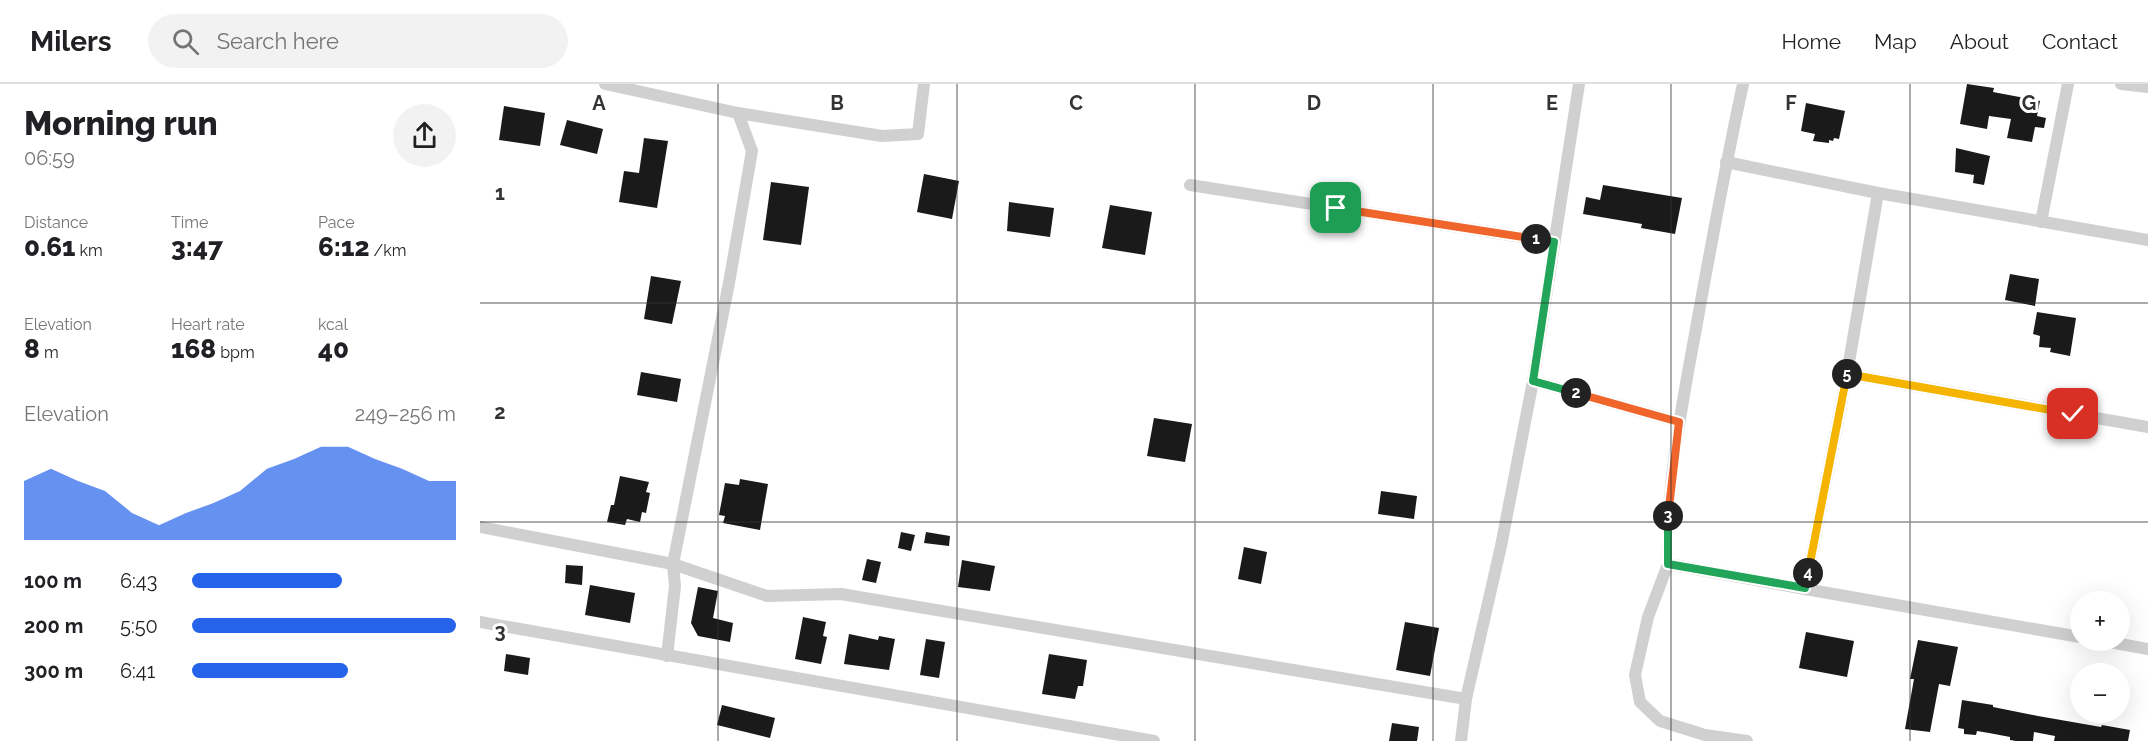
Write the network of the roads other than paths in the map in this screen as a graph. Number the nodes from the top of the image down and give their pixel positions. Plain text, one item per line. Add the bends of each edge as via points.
1 (605, 84) edge
2 (924, 84) edge
3 (1579, 84) edge
4 (1743, 84) edge
5 (2068, 84) edge
6 (2121, 84) edge
7 (2148, 87) edge
8 (738, 113) junction
9 (1726, 162) junction
10 (1190, 185) dead end
11 (1878, 193) junction
12 (2041, 222) junction
13 (2148, 240) edge
14 (1554, 242) junction
15 (1847, 374) junction
16 (1533, 381) junction
17 (1679, 422) junction
18 (2148, 427) edge
19 (480, 527) edge
20 (673, 564) junction
21 (1668, 564) junction
22 (1805, 588) junction
23 (480, 622) edge
24 (2070, 635) edge
25 (2130, 646) edge
26 (2148, 649) edge
27 (667, 656) junction
28 (1466, 699) junction
29 (1154, 741) edge
30 (1461, 741) edge
31 (1747, 741) edge

1 - 8 street
2 - 8 street via 918,134 882,136
3 - 14 street
4 - 9 street
5 - 12 street
6 - 7 street
8 - 20 street via 752,151
9 - 11 street
9 - 17 street
10 - 14 street
11 - 12 street
11 - 15 street
12 - 13 street
14 - 16 street
15 - 18 street
15 - 22 street
16 - 17 street
16 - 28 street
17 - 21 street via 1667,525
19 - 20 street
20 - 27 street via 675,586
20 - 28 street via 767,596 841,594
21 - 22 street
21 - 31 street via 1648,617 1635,675 1640,702 1660,721 1705,735
22 - 24 street
23 - 27 street
25 - 26 street
27 - 29 street
28 - 30 street

